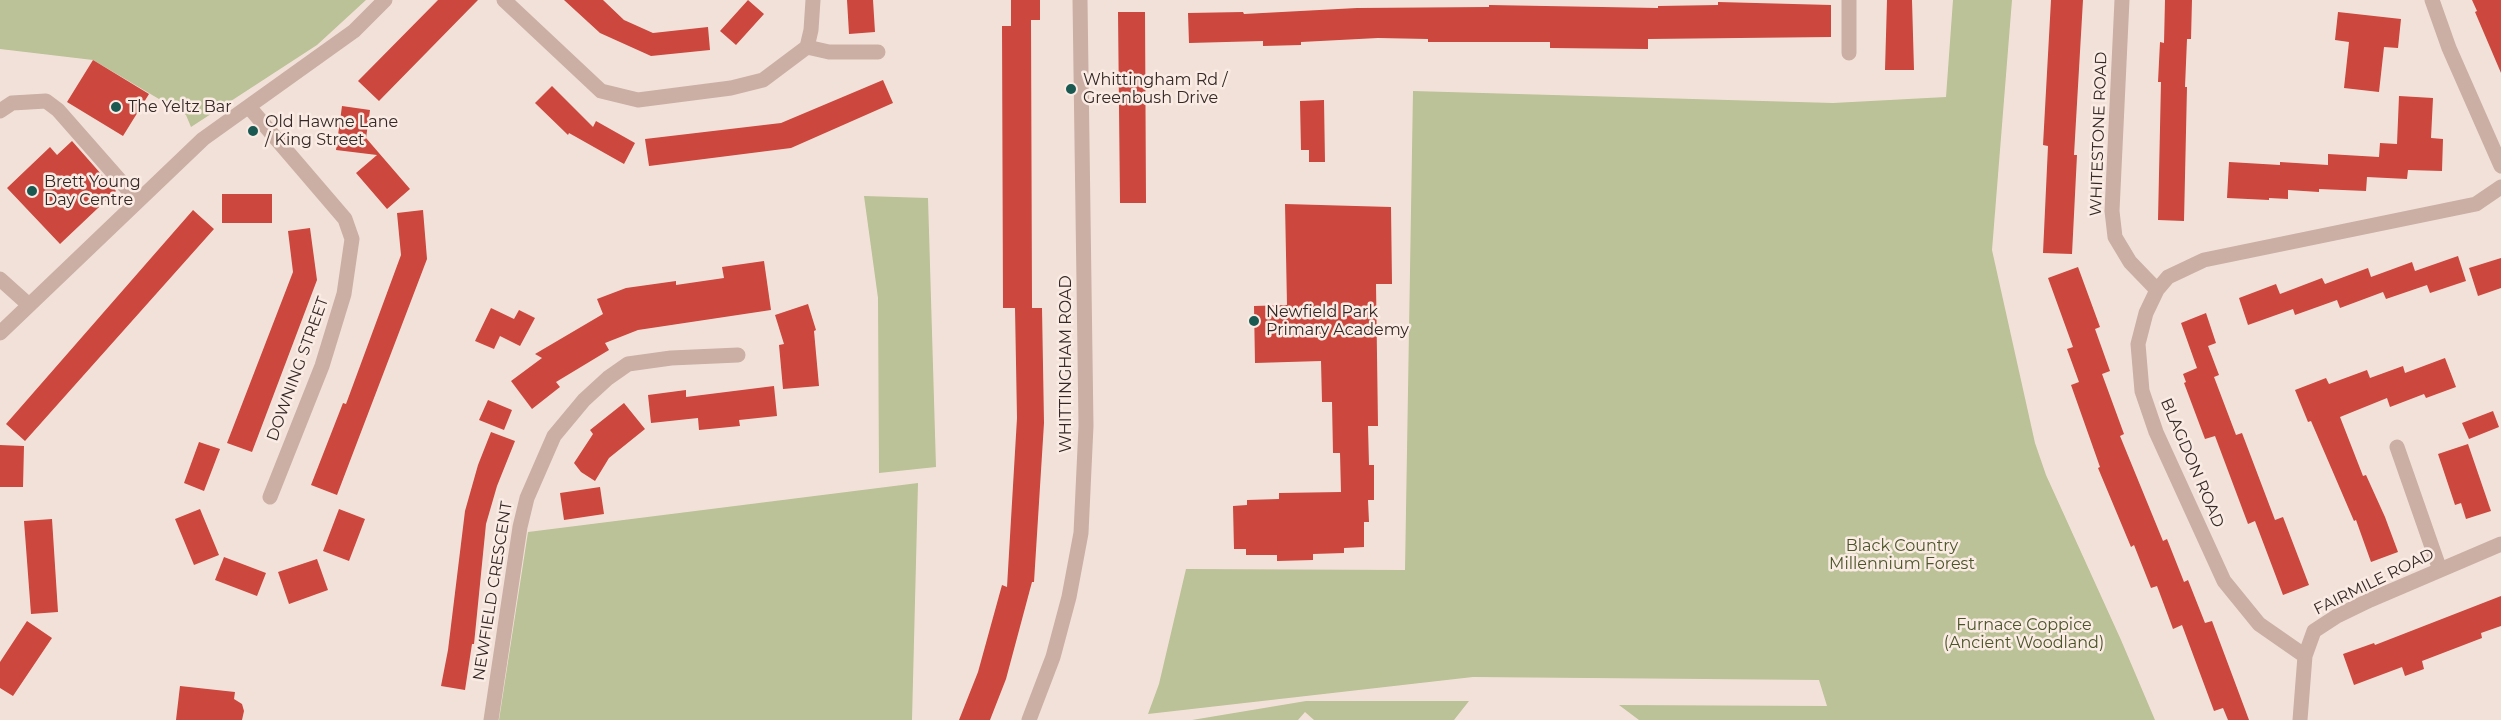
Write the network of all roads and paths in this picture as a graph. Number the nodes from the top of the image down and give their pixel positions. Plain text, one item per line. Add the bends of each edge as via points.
1 (385, 0) edge
2 (504, 0) edge
3 (813, 0) edge
4 (1080, 0) edge
5 (1849, 0) edge
6 (2122, 0) edge
7 (2432, 0) edge
8 (807, 47) junction
9 (878, 52) dead end
10 (1849, 53) dead end
11 (249, 107) junction
12 (0, 111) edge
13 (2501, 166) edge
14 (2501, 187) edge
15 (138, 201) junction
16 (0, 279) edge
17 (2157, 290) junction
18 (29, 305) junction
19 (0, 333) edge
20 (738, 355) dead end
21 (2397, 447) dead end
22 (270, 497) dead end
23 (2501, 544) edge
24 (2440, 570) junction
25 (2305, 656) junction
26 (491, 720) edge
27 (1029, 720) edge
28 (2300, 720) edge

1 - 11 street via 354,31
2 - 8 street via 601,91 638,100 763,80
3 - 8 street
4 - 27 street, WHITTINGHAM ROAD via 1086,426 1081,533 1053,657
5 - 10 street
6 - 17 street, WHITESTONE ROAD via 2112,211 2115,237 2130,262
7 - 13 street
8 - 9 street via 829,52
11 - 15 street via 203,139
11 - 22 street, DOWNING STREET via 345,219 352,239 344,294 322,366
12 - 15 street via 12,103 46,101
14 - 17 street, BLAGDON ROAD via 2476,204 2204,260 2168,277
15 - 18 street
16 - 18 street
17 - 25 street, BLAGDON ROAD via 2138,344 2142,391 2156,432 2224,581 2259,624
18 - 19 street
20 - 26 street, NEWFIELD CRESCENT via 628,364 584,400 554,436 527,498 520,527
21 - 24 street
23 - 24 street, FAIRMILE ROAD
24 - 25 street, FAIRMILE ROAD via 2329,621 2314,631
25 - 28 street, FAIRMILE ROAD

